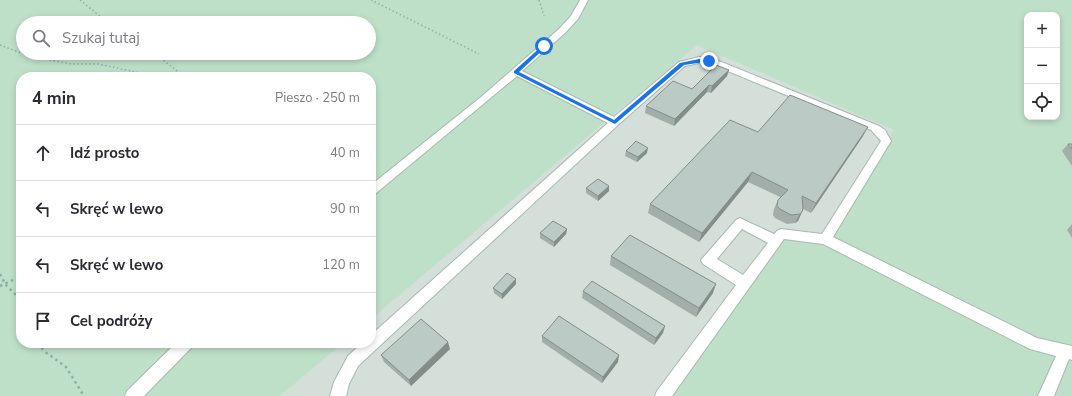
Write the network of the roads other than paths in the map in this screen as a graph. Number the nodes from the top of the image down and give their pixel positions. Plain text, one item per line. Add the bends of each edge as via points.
1 (584, 0) edge
2 (516, 72) junction
3 (615, 122) junction
4 (376, 187) edge
5 (825, 239) junction
6 (776, 241) junction
7 (745, 283) junction
8 (376, 340) edge
9 (181, 348) edge
10 (367, 348) edge
11 (1068, 352) edge
12 (133, 396) edge
13 (338, 396) edge
14 (662, 396) edge
15 (1046, 396) edge

1 - 2 lane via 575,17 562,31
2 - 3 lane
2 - 4 lane
3 - 5 lane via 682,64 699,60 720,65 875,128 882,133 886,141
3 - 8 lane
5 - 6 lane via 781,234
5 - 11 lane via 1035,344
6 - 7 lane
6 - 7 lane via 740,223 708,260
7 - 14 lane
9 - 12 lane
10 - 13 lane via 353,361
11 - 15 lane

